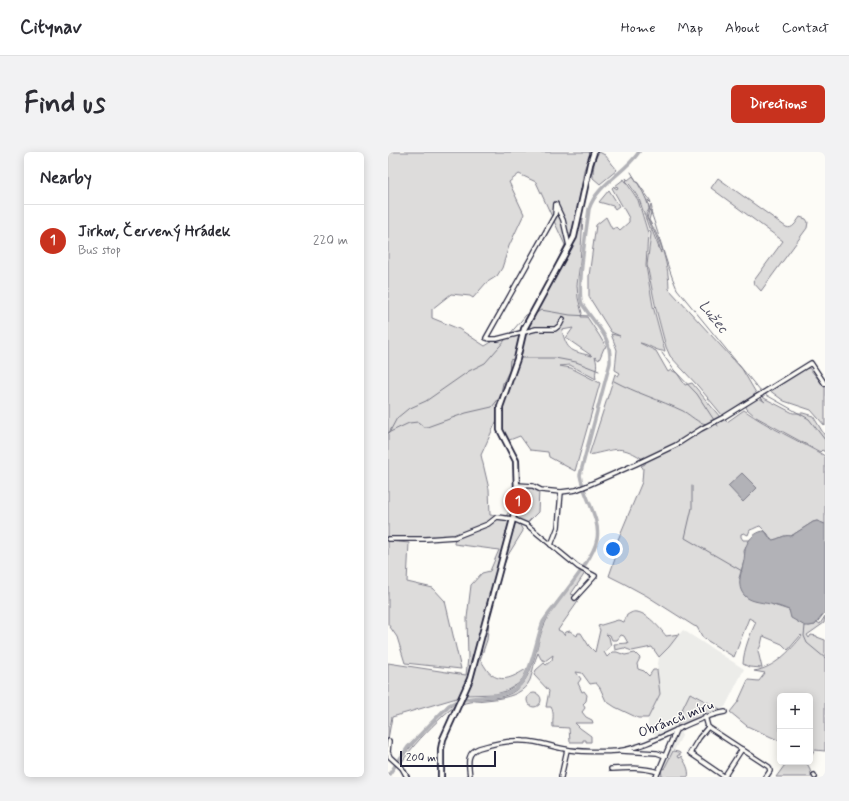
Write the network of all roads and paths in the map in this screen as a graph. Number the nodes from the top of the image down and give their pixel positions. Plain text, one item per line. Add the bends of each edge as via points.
1 (594, 152) edge
2 (569, 246) junction
3 (564, 319) dead end
4 (523, 332) junction
5 (825, 384) edge
6 (517, 485) junction
7 (561, 492) junction
8 (513, 519) junction
9 (388, 539) edge
10 (551, 545) junction
11 (575, 598) dead end
12 (725, 712) dead end
13 (705, 716) junction
14 (708, 727) junction
15 (676, 730) junction
16 (389, 741) edge
17 (742, 749) junction
18 (567, 750) junction
19 (618, 751) junction
20 (664, 756) junction
21 (611, 769) dead end
22 (658, 772) junction
23 (407, 777) edge
24 (441, 777) edge
25 (470, 777) edge
26 (561, 777) edge
27 (656, 777) edge
28 (724, 777) edge
29 (766, 777) edge

1 - 2 street via 574,237
2 - 4 street
2 - 4 street via 556,204 555,214 486,338 497,339
3 - 4 street via 555,329
4 - 6 street via 518,357 499,416 500,430 516,461
5 - 7 street via 811,364 676,445 586,486
6 - 7 street
6 - 8 street
7 - 10 street via 558,527
8 - 9 street via 497,517 488,524 455,537
8 - 10 street via 527,525
8 - 24 street via 470,679 443,739
10 - 11 street via 578,567 595,576
12 - 13 street, Obránců míru
13 - 14 street
13 - 15 street, Obránců míru
14 - 17 street
14 - 28 street via 690,752
15 - 19 street, Obránců míru via 656,740
15 - 20 street
16 - 23 street via 388,755
17 - 28 street
17 - 29 street via 769,767 770,771
18 - 19 street, Obránců míru
18 - 25 street, Obránců míru via 523,741 478,748 469,757
18 - 26 street
19 - 20 street via 657,753
20 - 22 street
21 - 22 street via 646,768
22 - 27 street

